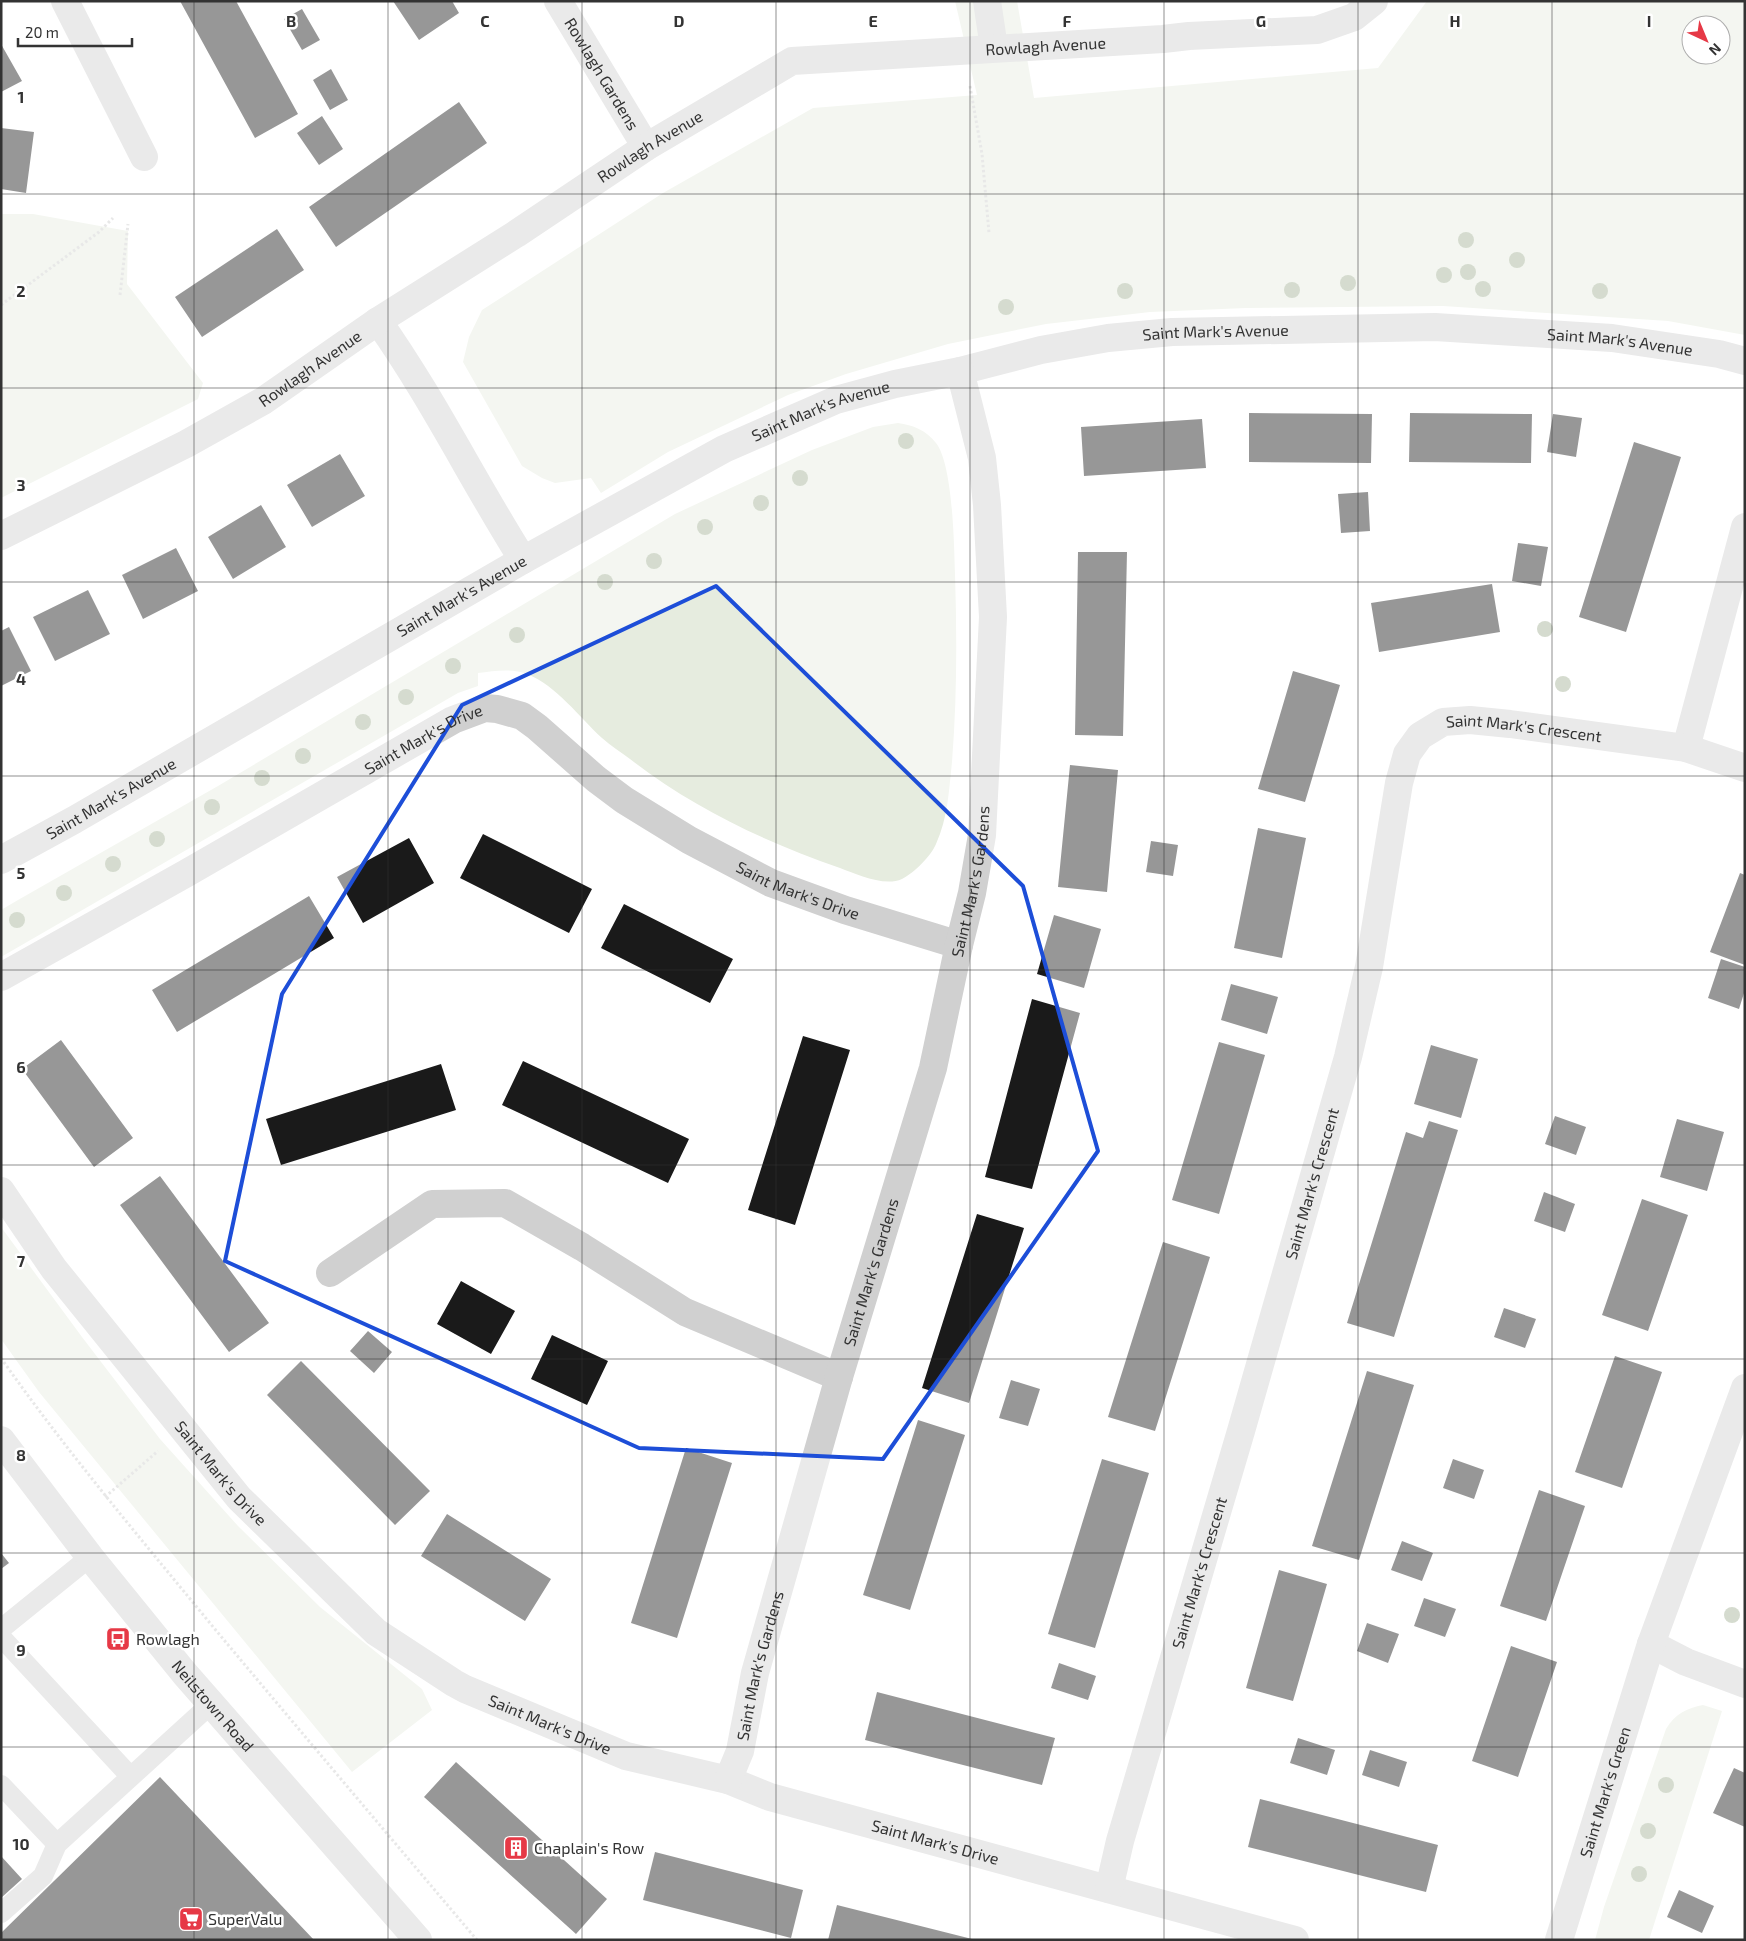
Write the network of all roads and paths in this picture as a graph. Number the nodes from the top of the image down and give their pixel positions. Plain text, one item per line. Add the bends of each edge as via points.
1 (65, 1) edge
2 (558, 1) edge
3 (987, 1) edge
4 (1374, 1) edge
5 (994, 48) junction
6 (970, 86) dead end
7 (646, 147) junction
8 (144, 158) dead end
9 (113, 218) dead end
10 (128, 224) dead end
11 (989, 233) dead end
12 (120, 295) dead end
13 (1, 305) edge
14 (378, 321) junction
15 (1745, 361) edge
16 (960, 371) junction
17 (1745, 527) edge
18 (1, 536) edge
19 (523, 560) junction
20 (1686, 748) junction
21 (1745, 768) edge
22 (1, 860) edge
23 (958, 945) junction
24 (1, 977) edge
25 (1, 1191) edge
26 (330, 1273) dead end
27 (1, 1358) edge
28 (839, 1377) junction
29 (1745, 1388) edge
30 (1, 1440) edge
31 (90, 1557) junction
32 (1, 1629) edge
33 (1, 1637) edge
34 (1652, 1644) junction
35 (1745, 1684) edge
36 (212, 1703) junction
37 (130, 1776) junction
38 (728, 1780) junction
39 (1, 1785) edge
40 (57, 1844) junction
41 (1109, 1889) junction
42 (1, 1913) edge
43 (418, 1940) edge
44 (477, 1940) edge
45 (1295, 1940) edge
46 (1558, 1940) edge

1 - 8 street
2 - 7 street, Rowlagh Gardens
3 - 5 street
4 - 5 street, Rowlagh Avenue via 1354,17 1317,30
5 - 7 street, Rowlagh Avenue via 792,61
6 - 11 path via 982,154
7 - 14 street, Rowlagh Avenue
9 - 13 path
10 - 12 path
14 - 18 street, Rowlagh Avenue via 263,401 186,444
14 - 19 street via 405,359
15 - 16 street, Saint Mark's Avenue via 1612,338 1435,327 1172,332 1108,338 1041,350
16 - 19 street, Saint Mark's Avenue via 836,400 780,424 724,449
16 - 23 street, Saint Mark's Gardens via 982,458 993,617 982,835 972,893
17 - 20 street
19 - 22 street, Saint Mark's Avenue
20 - 21 street, Saint Mark's Crescent
20 - 41 street, Saint Mark's Crescent via 1470,720 1443,722 1420,736 1407,754 1399,783 1369,967 1348,1057 1120,1841
23 - 24 street, Saint Mark's Drive via 844,910 771,883 689,840 624,800 522,716 485,708 453,720
23 - 28 street, Saint Mark's Gardens via 933,1068
25 - 38 street, Saint Mark's Drive via 54,1269 238,1498 376,1632 454,1684 626,1756
26 - 28 street via 432,1204 505,1203 684,1312
27 - 44 path via 105,1497
28 - 38 street, Saint Mark's Gardens via 755,1674 740,1751
29 - 34 street, Saint Mark's Green
30 - 31 street, Neilstown Road
31 - 32 lane
31 - 36 street, Neilstown Road
33 - 37 lane
34 - 35 street via 1686,1662
34 - 46 street, Saint Mark's Green
36 - 37 lane
36 - 43 street, Neilstown Road
37 - 40 lane
38 - 41 street, Saint Mark's Drive via 770,1796
39 - 40 lane
40 - 42 lane via 43,1876
41 - 45 street, Saint Mark's Drive

